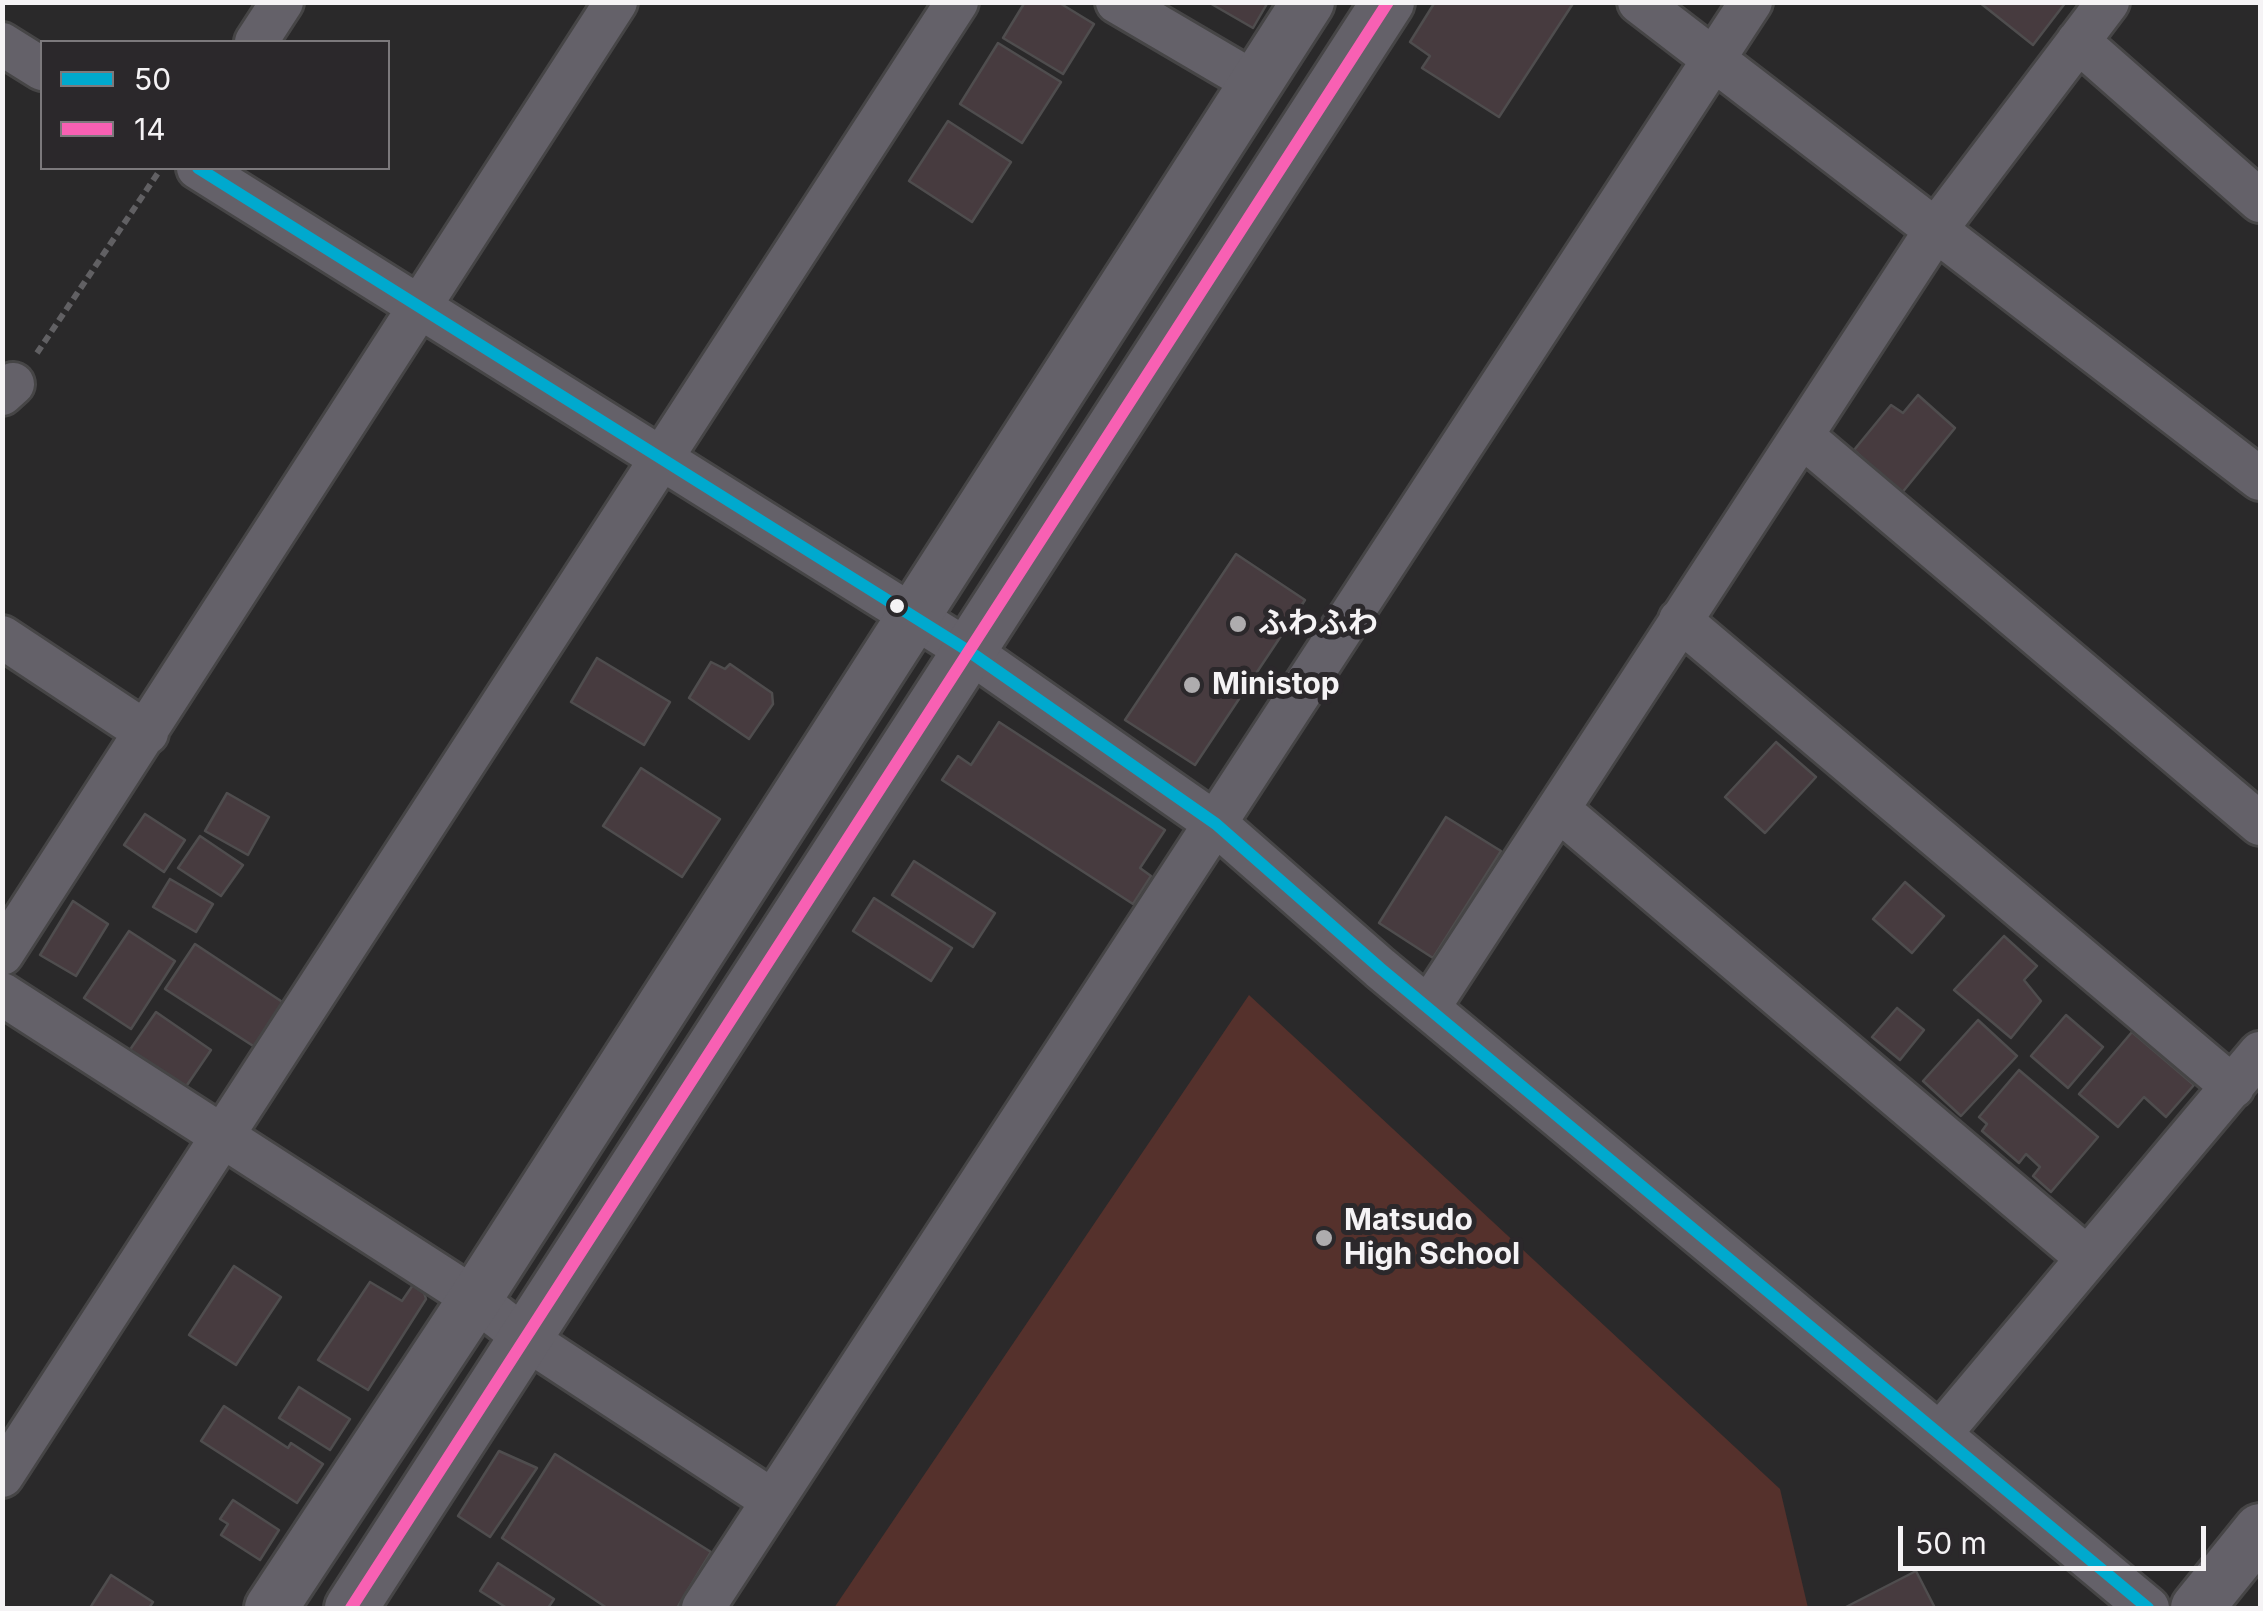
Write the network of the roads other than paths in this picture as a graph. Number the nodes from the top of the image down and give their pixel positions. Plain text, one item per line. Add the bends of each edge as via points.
1 (282, 2) edge
2 (616, 2) edge
3 (957, 2) edge
4 (1117, 2) edge
5 (1308, 2) edge
6 (1388, 2) edge
7 (1639, 2) edge
8 (1750, 2) edge
9 (2108, 2) edge
10 (257, 40) edge
11 (2078, 41) junction
12 (2, 44) edge
13 (1712, 59) junction
14 (40, 68) edge
15 (1256, 83) junction
16 (201, 170) edge
17 (2260, 201) edge
18 (1937, 228) junction
19 (422, 306) junction
20 (1802, 436) junction
21 (662, 459) junction
22 (2260, 478) edge
23 (913, 616) junction
24 (1680, 620) junction
25 (2, 637) edge
26 (970, 652) junction
27 (147, 733) junction
28 (1558, 809) junction
29 (1216, 824) junction
30 (2260, 824) edge
31 (2, 954) edge
32 (2, 994) edge
33 (1429, 1006) junction
34 (2260, 1053) edge
35 (2233, 1086) junction
36 (222, 1139) junction
37 (2086, 1257) junction
38 (475, 1299) junction
39 (526, 1338) junction
40 (1940, 1434) junction
41 (2, 1476) edge
42 (773, 1501) junction
43 (2260, 1530) edge
44 (271, 1608) edge
45 (351, 1608) edge
46 (703, 1608) edge
47 (2148, 1608) edge
48 (2197, 1608) edge

1 - 10 street
2 - 19 street
3 - 21 street
4 - 15 street
5 - 15 street
6 - 26 street
7 - 13 street
8 - 13 street
9 - 11 street
11 - 17 street
11 - 18 street
12 - 14 street
13 - 18 street
13 - 29 street
15 - 23 street
16 - 19 street
18 - 20 street
18 - 22 street
19 - 21 street
19 - 27 street
20 - 24 street
20 - 30 street
21 - 23 street
21 - 36 street
23 - 26 street
23 - 38 street
24 - 28 street
24 - 35 street
25 - 27 street
26 - 29 street
26 - 39 street
27 - 31 street
28 - 33 street
28 - 37 street
29 - 33 street
29 - 42 street
32 - 36 street
33 - 40 street
34 - 35 street
35 - 37 street
36 - 38 street
36 - 41 street
37 - 40 street
38 - 39 street
38 - 44 street
39 - 42 street
39 - 45 street
40 - 47 street
42 - 46 street
43 - 48 street

